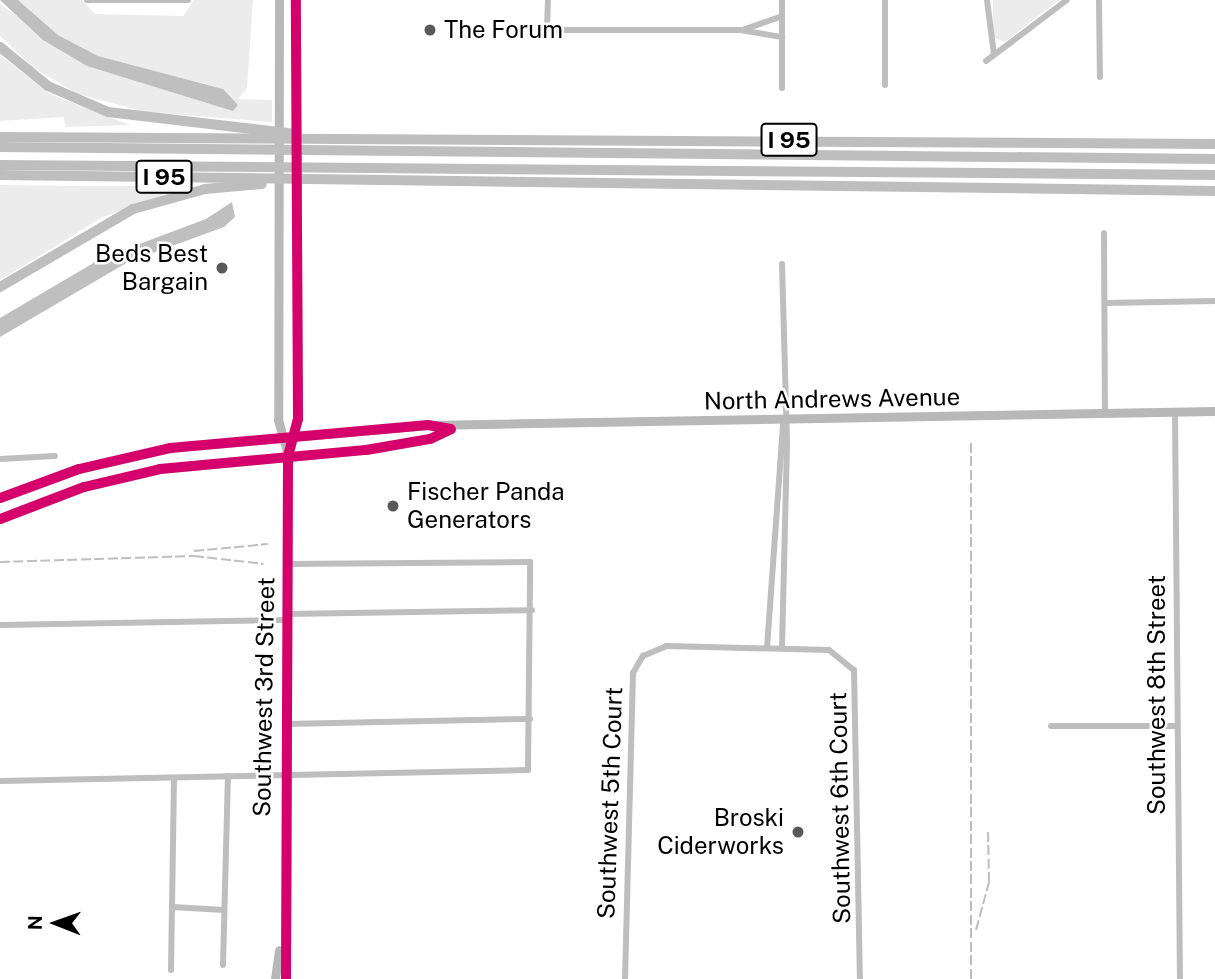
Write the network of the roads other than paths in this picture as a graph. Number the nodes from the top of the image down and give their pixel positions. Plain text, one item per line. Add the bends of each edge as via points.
1 (279, 0) edge
2 (296, 0) edge
3 (548, 0) edge
4 (782, 0) edge
5 (885, 0) edge
6 (987, 0) edge
7 (1067, 0) edge
8 (1099, 0) edge
9 (87, 1) edge
10 (188, 2) edge
11 (782, 16) junction
12 (740, 30) junction
13 (782, 37) junction
14 (0, 47) edge
15 (994, 55) junction
16 (986, 61) dead end
17 (1100, 77) dead end
18 (886, 85) dead end
19 (782, 88) dead end
20 (0, 136) edge
21 (321, 139) junction
22 (1161, 143) junction
23 (1215, 144) edge
24 (0, 147) edge
25 (1063, 158) junction
26 (1215, 159) edge
27 (0, 164) edge
28 (795, 171) junction
29 (0, 175) edge
30 (1215, 175) edge
31 (328, 178) junction
32 (907, 188) junction
33 (1215, 191) edge
34 (1104, 233) dead end
35 (782, 264) dead end
36 (0, 287) edge
37 (1215, 301) edge
38 (1105, 303) junction
39 (1105, 411) junction
40 (1175, 411) junction
41 (1215, 411) edge
42 (783, 421) junction
43 (451, 429) junction
44 (293, 437) junction
45 (283, 438) junction
46 (55, 456) dead end
47 (288, 456) junction
48 (0, 459) edge
49 (0, 498) edge
50 (0, 519) edge
51 (287, 564) junction
52 (532, 610) junction
53 (286, 617) junction
54 (0, 625) edge
55 (767, 648) junction
56 (782, 648) junction
57 (530, 719) junction
58 (284, 724) junction
59 (1051, 726) dead end
60 (1177, 726) junction
61 (283, 773) junction
62 (229, 776) junction
63 (174, 778) junction
64 (0, 781) edge
65 (172, 907) junction
66 (224, 910) junction
67 (281, 938) junction
68 (223, 965) dead end
69 (171, 970) dead end
70 (275, 979) edge
71 (286, 979) edge
72 (625, 979) edge
73 (860, 979) edge
74 (1180, 979) edge

1 - 45 main road, Southwest 3rd Street
2 - 44 main road, Southwest 3rd Street
3 - 12 street via 547,30
4 - 11 street
5 - 18 street
6 - 15 street
7 - 15 street
8 - 17 street
9 - 10 street
11 - 12 street
11 - 13 street
12 - 13 street
13 - 19 street
14 - 21 highway via 48,86 108,112
15 - 16 street
20 - 21 highway, I 95
21 - 22 highway, I 95
22 - 23 highway, I 95
22 - 25 highway
24 - 25 highway
25 - 26 highway
27 - 28 highway
28 - 30 highway
28 - 32 highway
29 - 31 highway, I 95
31 - 32 highway, I 95
31 - 36 highway via 215,187 155,201 100,225
32 - 33 highway, I 95
34 - 38 street
35 - 42 street
37 - 38 street
38 - 39 street
39 - 40 main road, North Andrews Avenue
39 - 42 main road, North Andrews Avenue
40 - 41 main road, North Andrews Avenue
40 - 60 street, Southwest 8th Street
42 - 43 main road, North Andrews Avenue
42 - 55 street
42 - 56 street
43 - 44 main road, North Andrews Avenue via 428,425
43 - 47 main road, North Andrews Avenue via 392,446
44 - 45 main road, North Andrews Avenue
44 - 47 main road, Southwest 3rd Street
45 - 47 main road, Southwest 3rd Street
45 - 49 main road, North Andrews Avenue via 143,453
46 - 48 street
47 - 50 main road, North Andrews Avenue via 134,474
47 - 51 main road, Southwest 3rd Street
51 - 52 street via 523,557 533,569
51 - 53 main road, Southwest 3rd Street
52 - 53 street
52 - 57 street
53 - 54 street
53 - 58 main road, Southwest 3rd Street
55 - 56 street
55 - 72 street, Southwest 5th Court via 666,646 643,656 633,673
56 - 73 street, Southwest 6th Court via 829,650 848,661 857,679
57 - 58 street
57 - 61 street via 527,770 522,772
58 - 61 main road, Southwest 3rd Street
59 - 60 street
60 - 74 street, Southwest 8th Street
61 - 62 street
61 - 67 main road, Southwest 3rd Street
62 - 63 street
62 - 66 street
63 - 64 street
63 - 65 street
65 - 66 street
65 - 69 street
66 - 68 street
67 - 70 main road
67 - 71 main road

